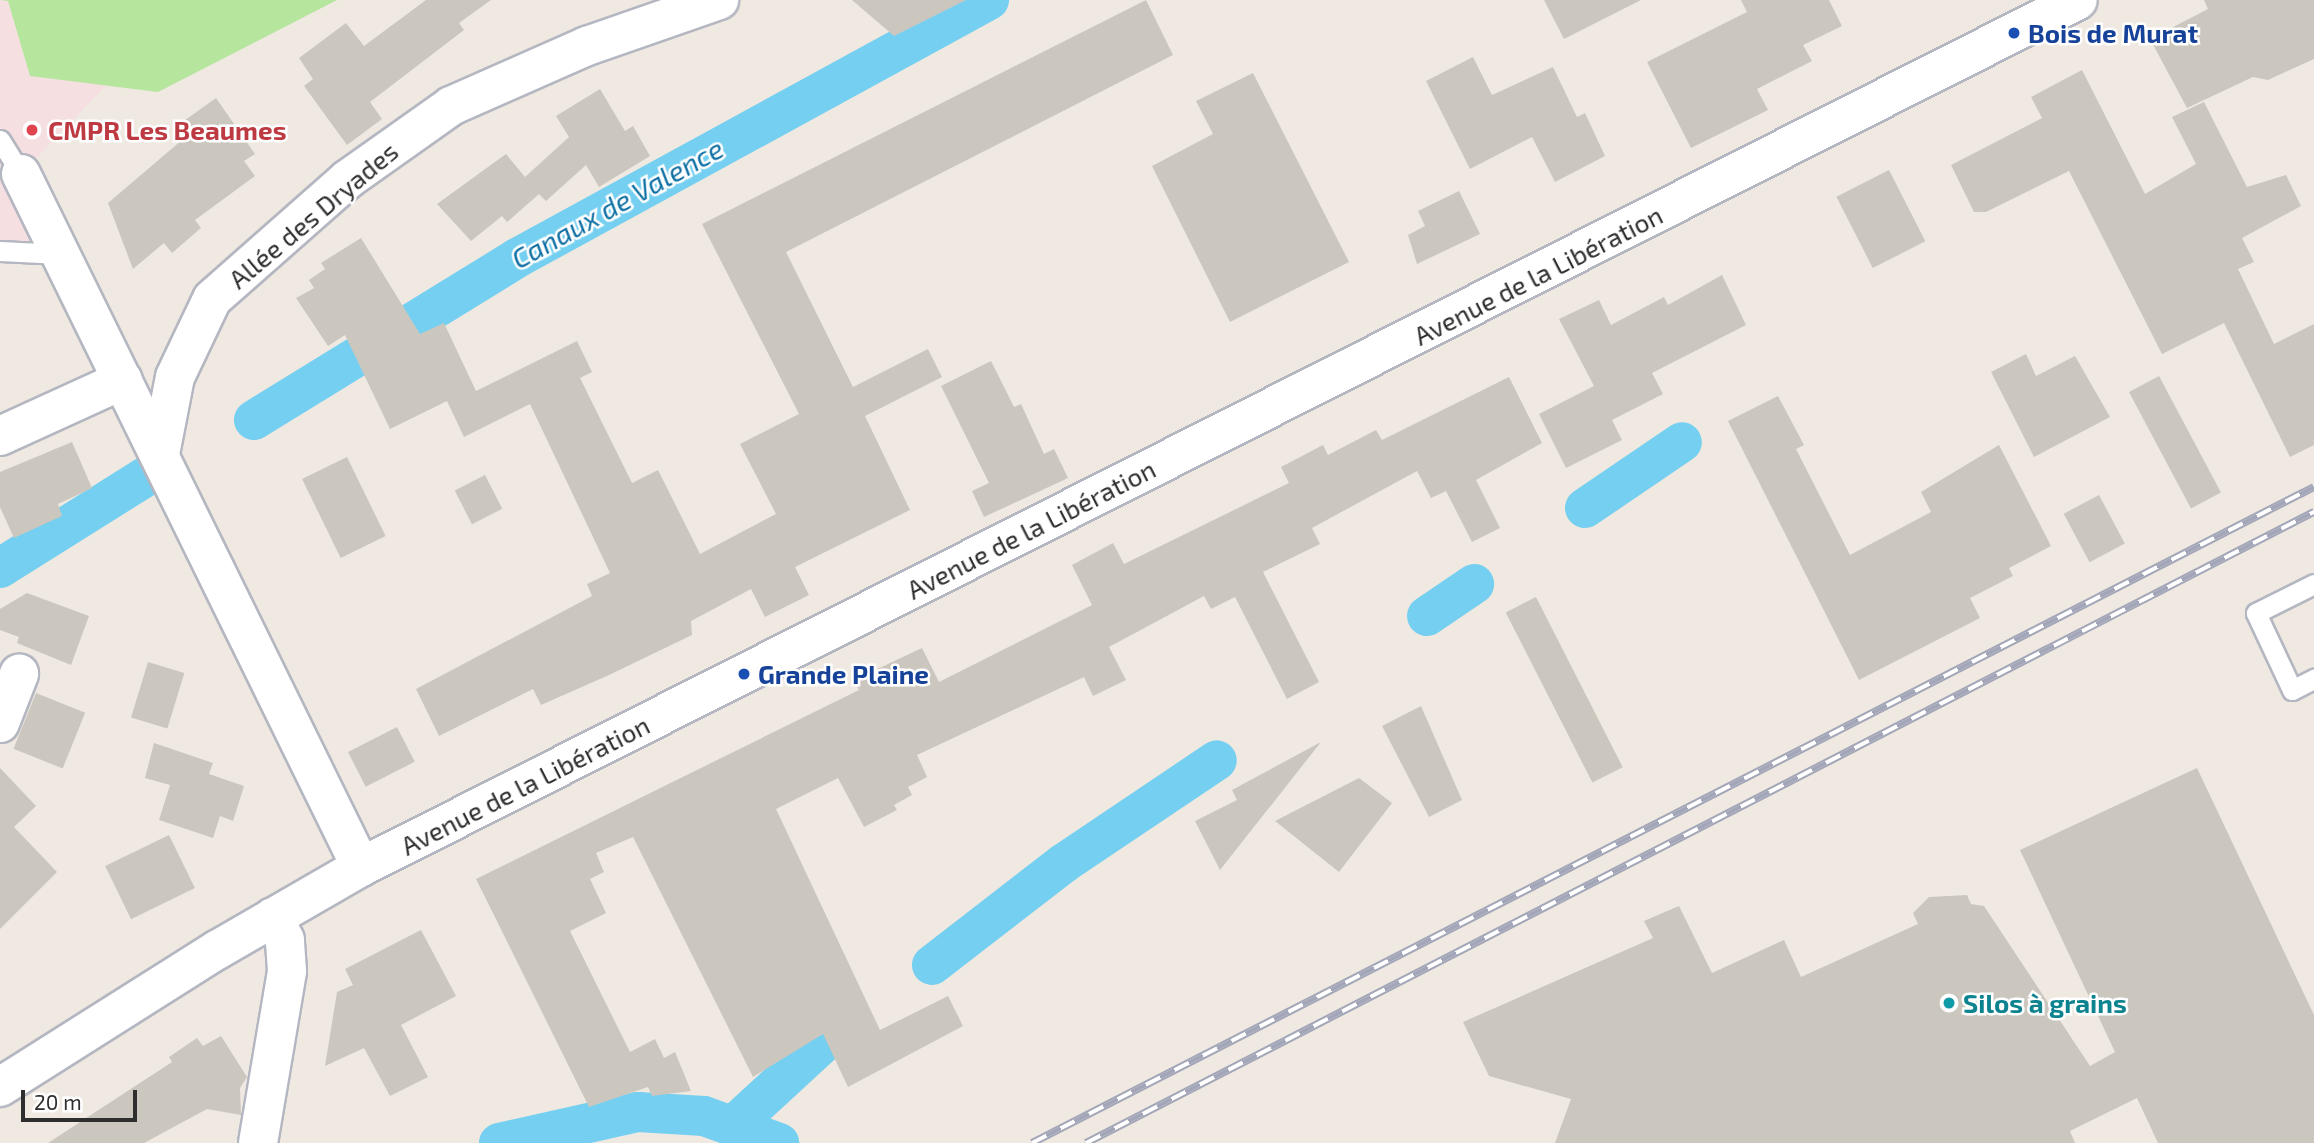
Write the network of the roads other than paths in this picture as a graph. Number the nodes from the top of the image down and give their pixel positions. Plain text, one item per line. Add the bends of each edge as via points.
1 (719, 0) edge
2 (2078, 0) edge
3 (0, 140) edge
4 (10, 173) edge
5 (0, 251) edge
6 (61, 254) junction
7 (123, 380) junction
8 (0, 436) edge
9 (160, 454) junction
10 (2314, 584) edge
11 (19, 674) dead end
12 (2314, 679) edge
13 (0, 723) edge
14 (361, 867) junction
15 (273, 917) junction
16 (0, 1087) edge
17 (258, 1143) edge

1 - 9 main road, Allée des Dryades via 587,46 451,106 348,179 212,299 175,377
2 - 14 main road, Avenue de la Libération
3 - 4 lane
4 - 6 main road
5 - 6 lane
6 - 7 main road
7 - 8 main road
7 - 9 main road
9 - 14 main road
10 - 12 lane via 2256,613 2292,690
11 - 13 main road
14 - 15 main road, Avenue de la Libération
15 - 16 main road, Avenue de la Libération
15 - 17 main road via 285,940 287,971

